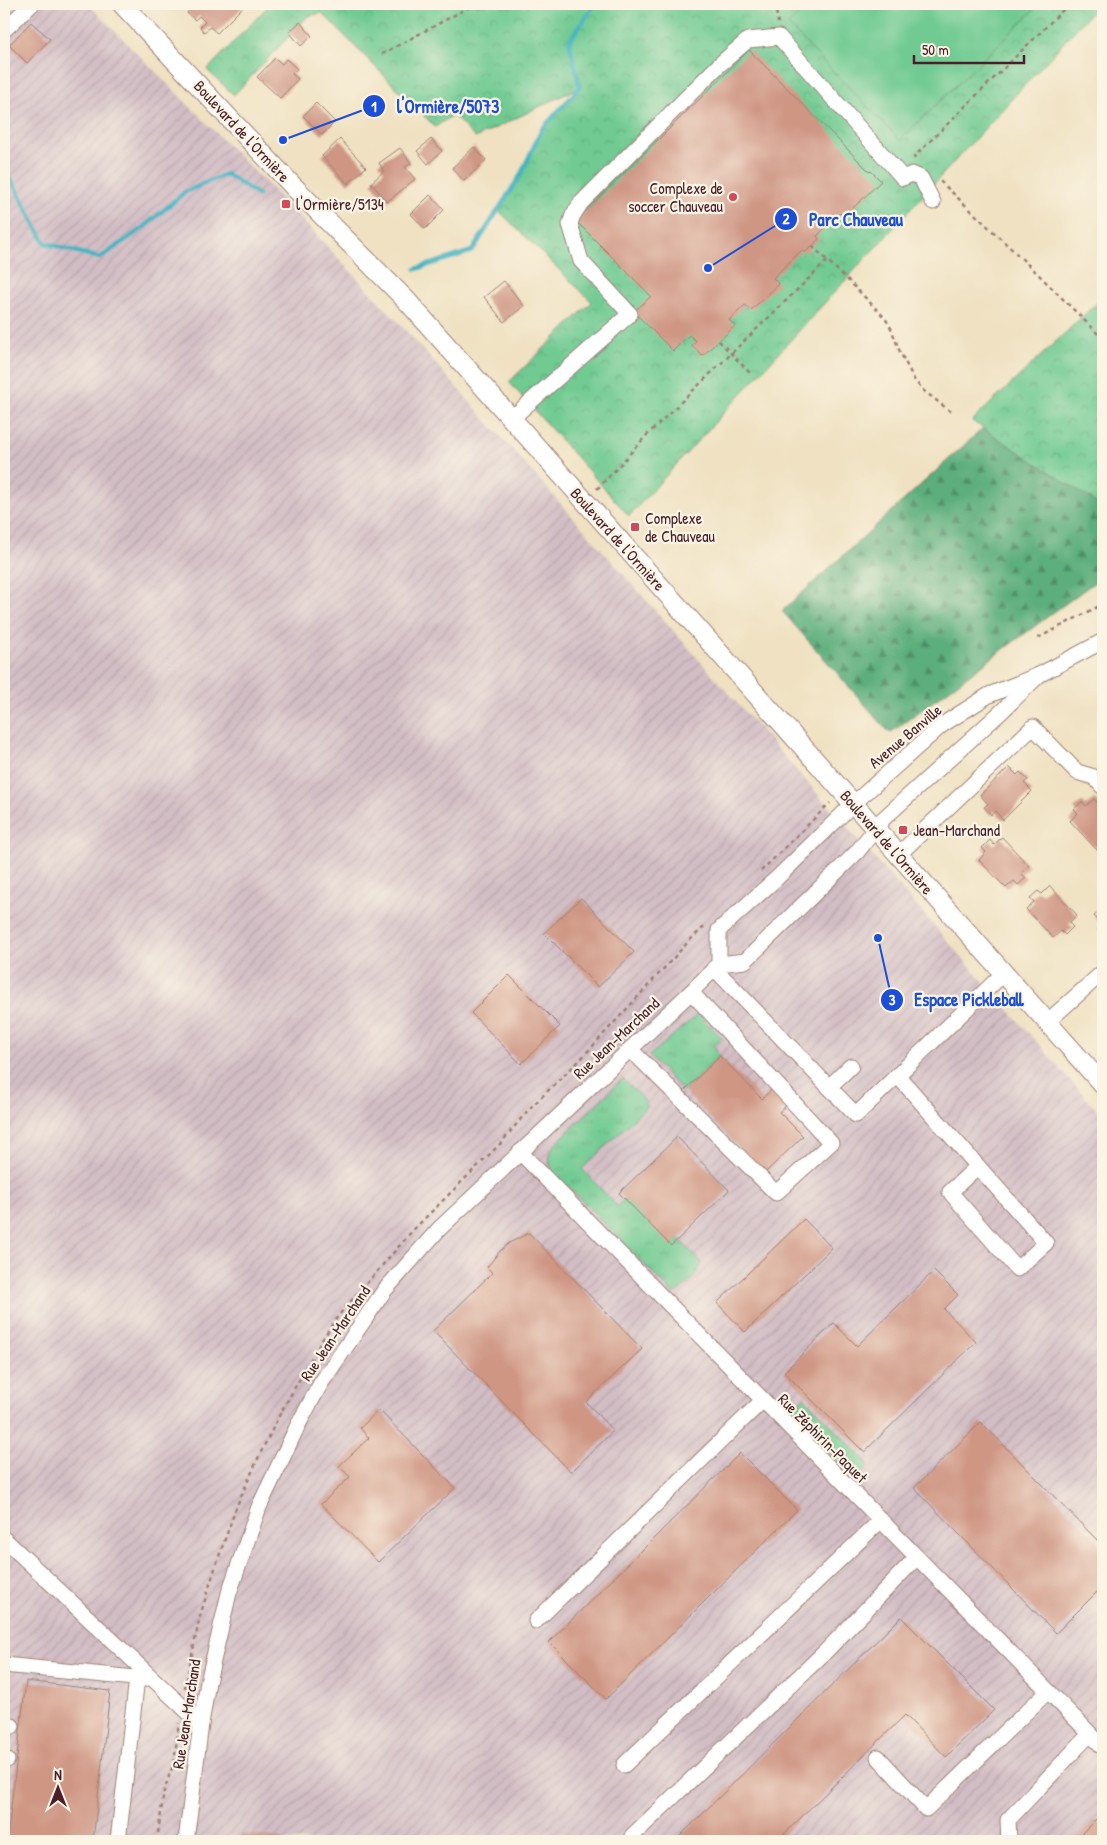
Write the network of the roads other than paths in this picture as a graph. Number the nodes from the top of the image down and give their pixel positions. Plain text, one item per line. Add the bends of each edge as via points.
1 (32, 4) edge
2 (130, 7) edge
3 (4, 30) edge
4 (933, 202) dead end
5 (512, 418) junction
6 (1103, 641) edge
7 (1039, 675) junction
8 (1103, 787) edge
9 (848, 798) junction
10 (874, 828) junction
11 (898, 855) junction
12 (716, 966) junction
13 (1103, 972) edge
14 (1004, 973) junction
15 (691, 992) junction
16 (1046, 1022) junction
17 (630, 1049) junction
18 (850, 1066) dead end
19 (898, 1075) junction
20 (1103, 1085) edge
21 (829, 1087) junction
22 (520, 1152) junction
23 (978, 1166) junction
24 (762, 1401) junction
25 (880, 1521) junction
26 (4, 1539) edge
27 (916, 1558) junction
28 (536, 1620) dead end
29 (4, 1665) edge
30 (137, 1678) junction
31 (154, 1680) junction
32 (1048, 1691) junction
33 (201, 1724) junction
34 (1090, 1734) junction
35 (1103, 1747) edge
36 (878, 1757) dead end
37 (624, 1764) dead end
38 (632, 1836) dead end
39 (118, 1841) edge
40 (186, 1841) edge
41 (1009, 1841) edge

1 - 3 street
2 - 5 main road, Boulevard de l'Ormière via 292,185 408,302
4 - 5 street via 921,178 912,174 903,178 779,37 748,40 719,65 581,203 573,215 570,224 581,261 630,314
5 - 9 main road, Boulevard de l'Ormière
6 - 7 street, Avenue Banville
7 - 9 street, Avenue Banville via 989,695 942,725
7 - 10 street, Avenue Banville
8 - 11 street via 1094,777 1077,772 1033,728
9 - 10 main road, Boulevard de l'Ormière
9 - 12 street via 778,877 719,930
10 - 11 main road, Boulevard de l'Ormière
10 - 12 street via 857,852 745,961
11 - 14 main road, Boulevard de l'Ormière
12 - 15 street, Rue Jean-Marchand
12 - 21 street
13 - 16 street
14 - 16 main road, Boulevard de l'Ormière
14 - 19 street
15 - 17 street, Rue Jean-Marchand
15 - 17 street via 831,1143 776,1193
16 - 20 main road, Boulevard de l'Ormière
17 - 22 street, Rue Jean-Marchand
18 - 21 street
19 - 21 street via 856,1115
19 - 23 street
22 - 24 street, Rue Zéphirin-Paquet
22 - 33 street, Rue Jean-Marchand via 439,1229 384,1291 312,1400 277,1467 243,1548 217,1639
23 - 23 street via 1046,1244 1017,1269 950,1192
24 - 25 street, Rue Zéphirin-Paquet
24 - 28 street
25 - 27 street, Rue Zéphirin-Paquet
25 - 37 street
26 - 31 street
27 - 32 street, Rue Zéphirin-Paquet
27 - 38 street via 825,1652
29 - 30 street
30 - 31 street
30 - 39 street
31 - 33 street
32 - 34 street, Rue Zéphirin-Paquet
32 - 36 street via 926,1809
33 - 40 street, Rue Jean-Marchand
34 - 35 street, Rue Zéphirin-Paquet
34 - 41 street via 1008,1820

